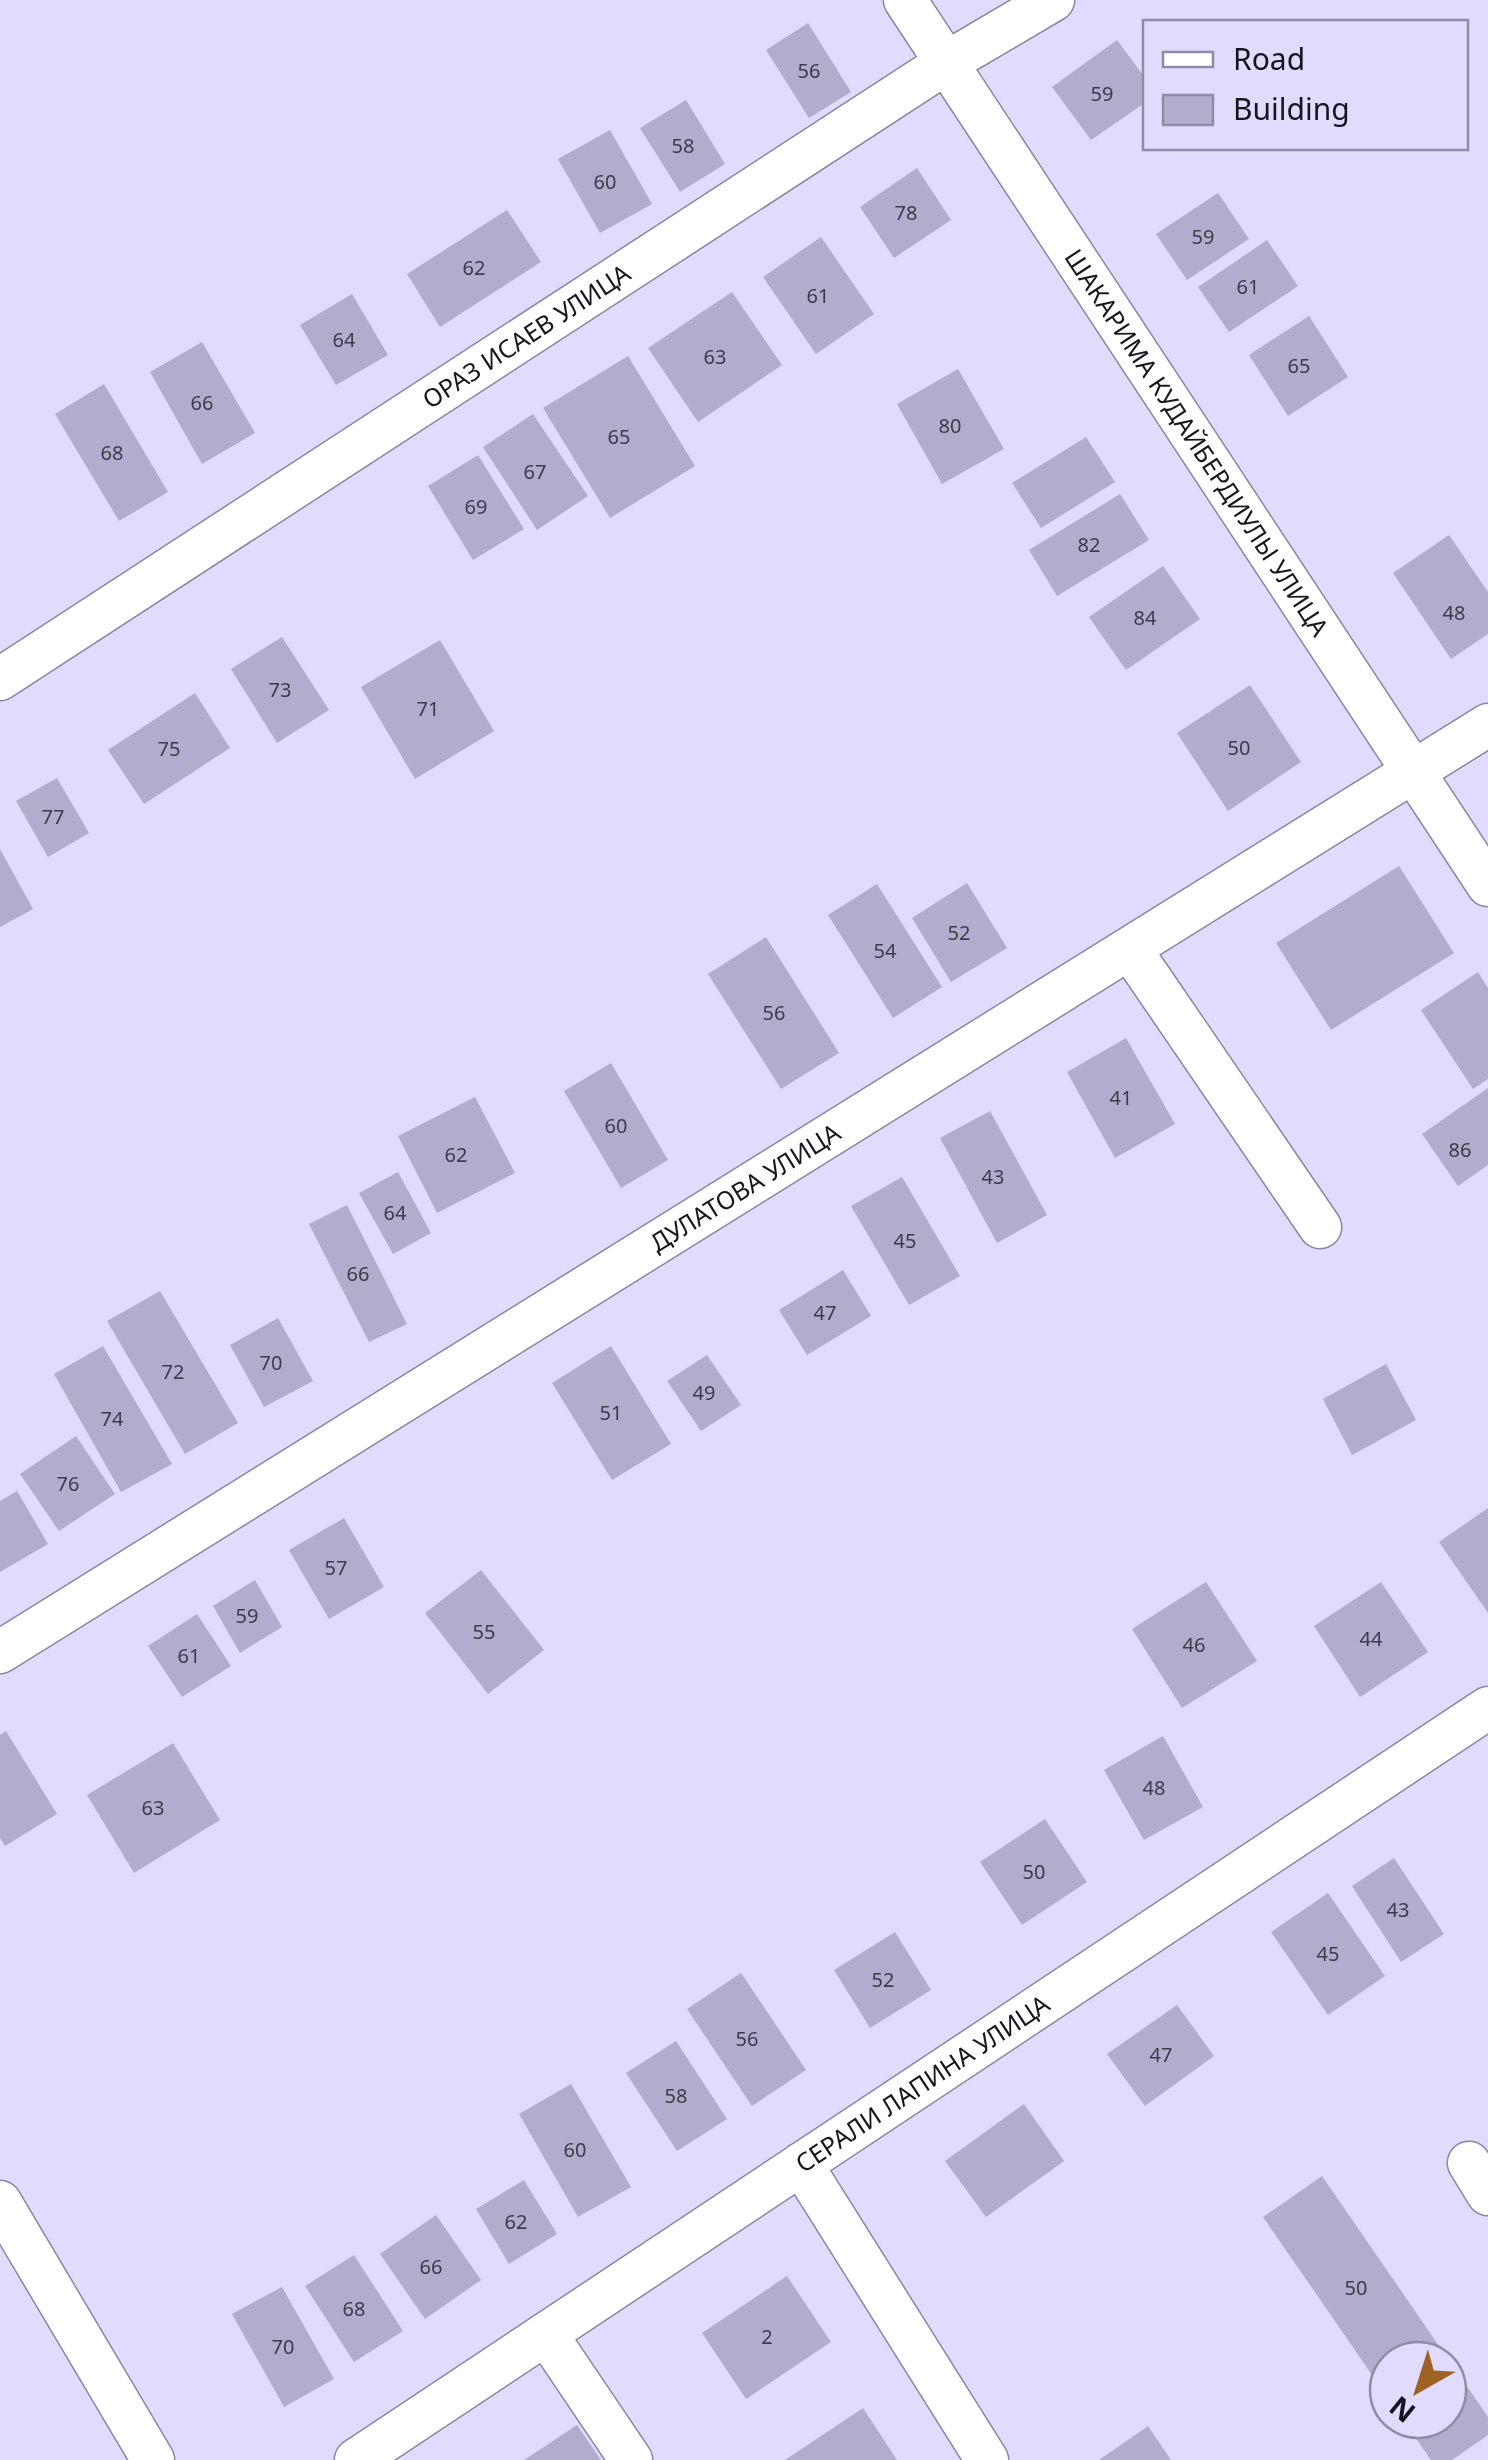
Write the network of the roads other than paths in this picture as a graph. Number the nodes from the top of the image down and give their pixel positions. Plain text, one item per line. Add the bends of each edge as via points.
1 (905, 0) edge
2 (1054, 0) edge
3 (946, 63) junction
4 (0, 679) edge
5 (1488, 725) edge
6 (1412, 773) junction
7 (1488, 885) edge
8 (1130, 948) junction
9 (1320, 1227) dead end
10 (0, 1652) edge
11 (1488, 1708) edge
12 (801, 2164) junction
13 (0, 2202) edge
14 (546, 2334) junction
15 (153, 2460) edge
16 (356, 2460) edge
17 (631, 2460) edge
18 (987, 2460) edge

1 - 3 street, ШАКАРИМА КУДАЙБЕРДИУЛЫ УЛИЦА
2 - 3 street, ОРАЗ ИСАЕВ УЛИЦА
3 - 4 street, ОРАЗ ИСАЕВ УЛИЦА
3 - 6 street, ШАКАРИМА КУДАЙБЕРДИУЛЫ УЛИЦА
5 - 6 street, ДУЛАТОВА УЛИЦА
6 - 7 street, ШАКАРИМА КУДАЙБЕРДИУЛЫ УЛИЦА
6 - 8 street, ДУЛАТОВА УЛИЦА
8 - 9 street
8 - 10 street, ДУЛАТОВА УЛИЦА
11 - 12 street, СЕРАЛИ ЛАПИНА УЛИЦА
12 - 14 street, СЕРАЛИ ЛАПИНА УЛИЦА
12 - 18 street
13 - 15 street
14 - 16 street, СЕРАЛИ ЛАПИНА УЛИЦА
14 - 17 street

